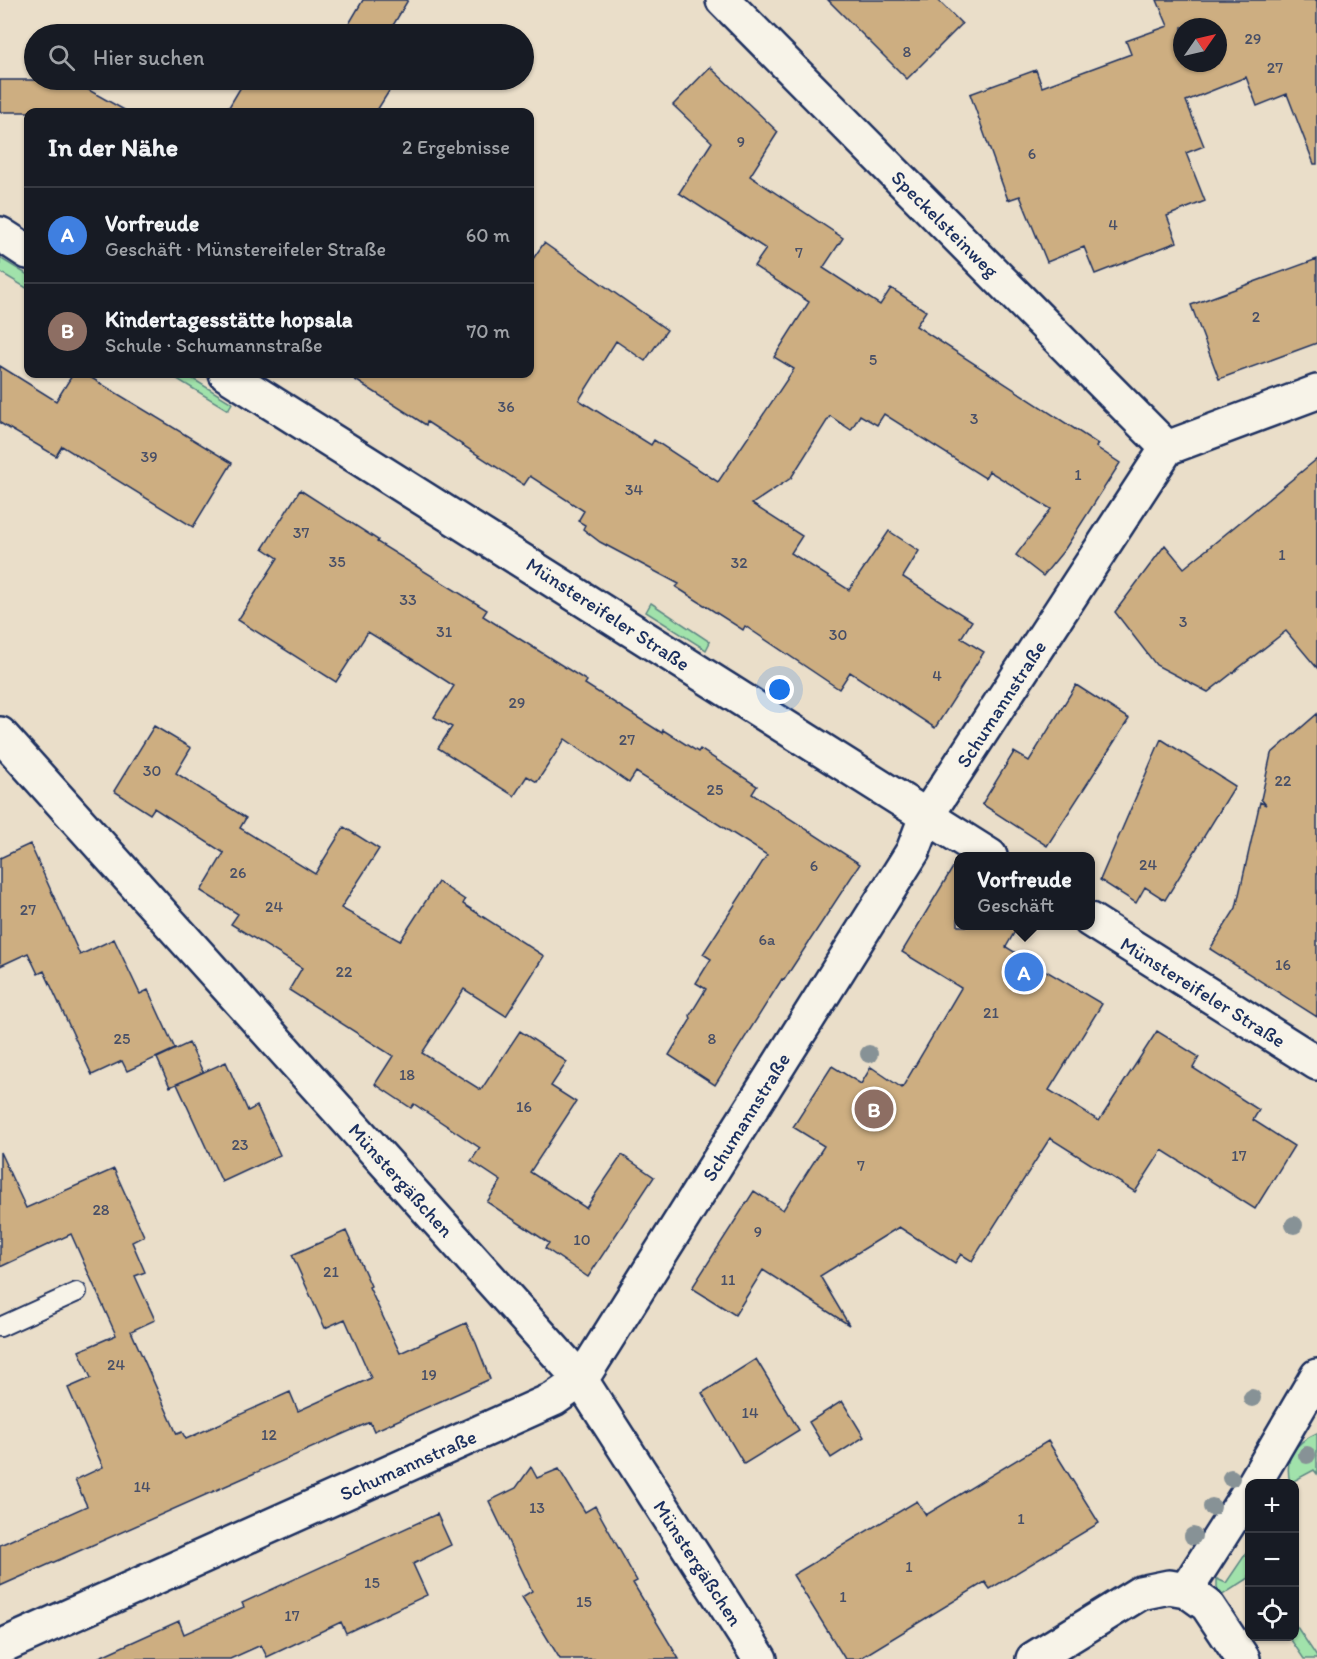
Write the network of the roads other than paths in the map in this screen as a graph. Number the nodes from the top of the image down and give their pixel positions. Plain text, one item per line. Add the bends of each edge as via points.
1 (723, 0) edge
2 (0, 234) edge
3 (24, 249) edge
4 (232, 378) edge
5 (1317, 392) edge
6 (1167, 448) junction
7 (0, 734) edge
8 (926, 817) junction
9 (983, 852) edge
10 (1095, 923) edge
11 (1317, 1063) edge
12 (76, 1292) dead end
13 (0, 1328) edge
14 (1317, 1376) edge
15 (581, 1380) junction
16 (1257, 1479) edge
17 (1245, 1498) edge
18 (1186, 1590) junction
19 (0, 1647) edge
20 (760, 1659) edge
21 (1033, 1659) edge
22 (1244, 1659) edge

1 - 6 street, Speckelsteinweg
2 - 3 street
4 - 8 street, Münstereifeler Straße
5 - 6 street
6 - 8 street, Schumannstraße
7 - 15 street, Münstergäßchen
8 - 9 street, Münstereifeler Straße
8 - 15 street, Schumannstraße via 913,851
10 - 11 street, Münstereifeler Straße
12 - 13 lane
14 - 16 street
15 - 19 street, Schumannstraße via 554,1399
15 - 20 street, Münstergäßchen
17 - 18 street
18 - 21 street via 1169,1587 1140,1593
18 - 22 street via 1207,1605

